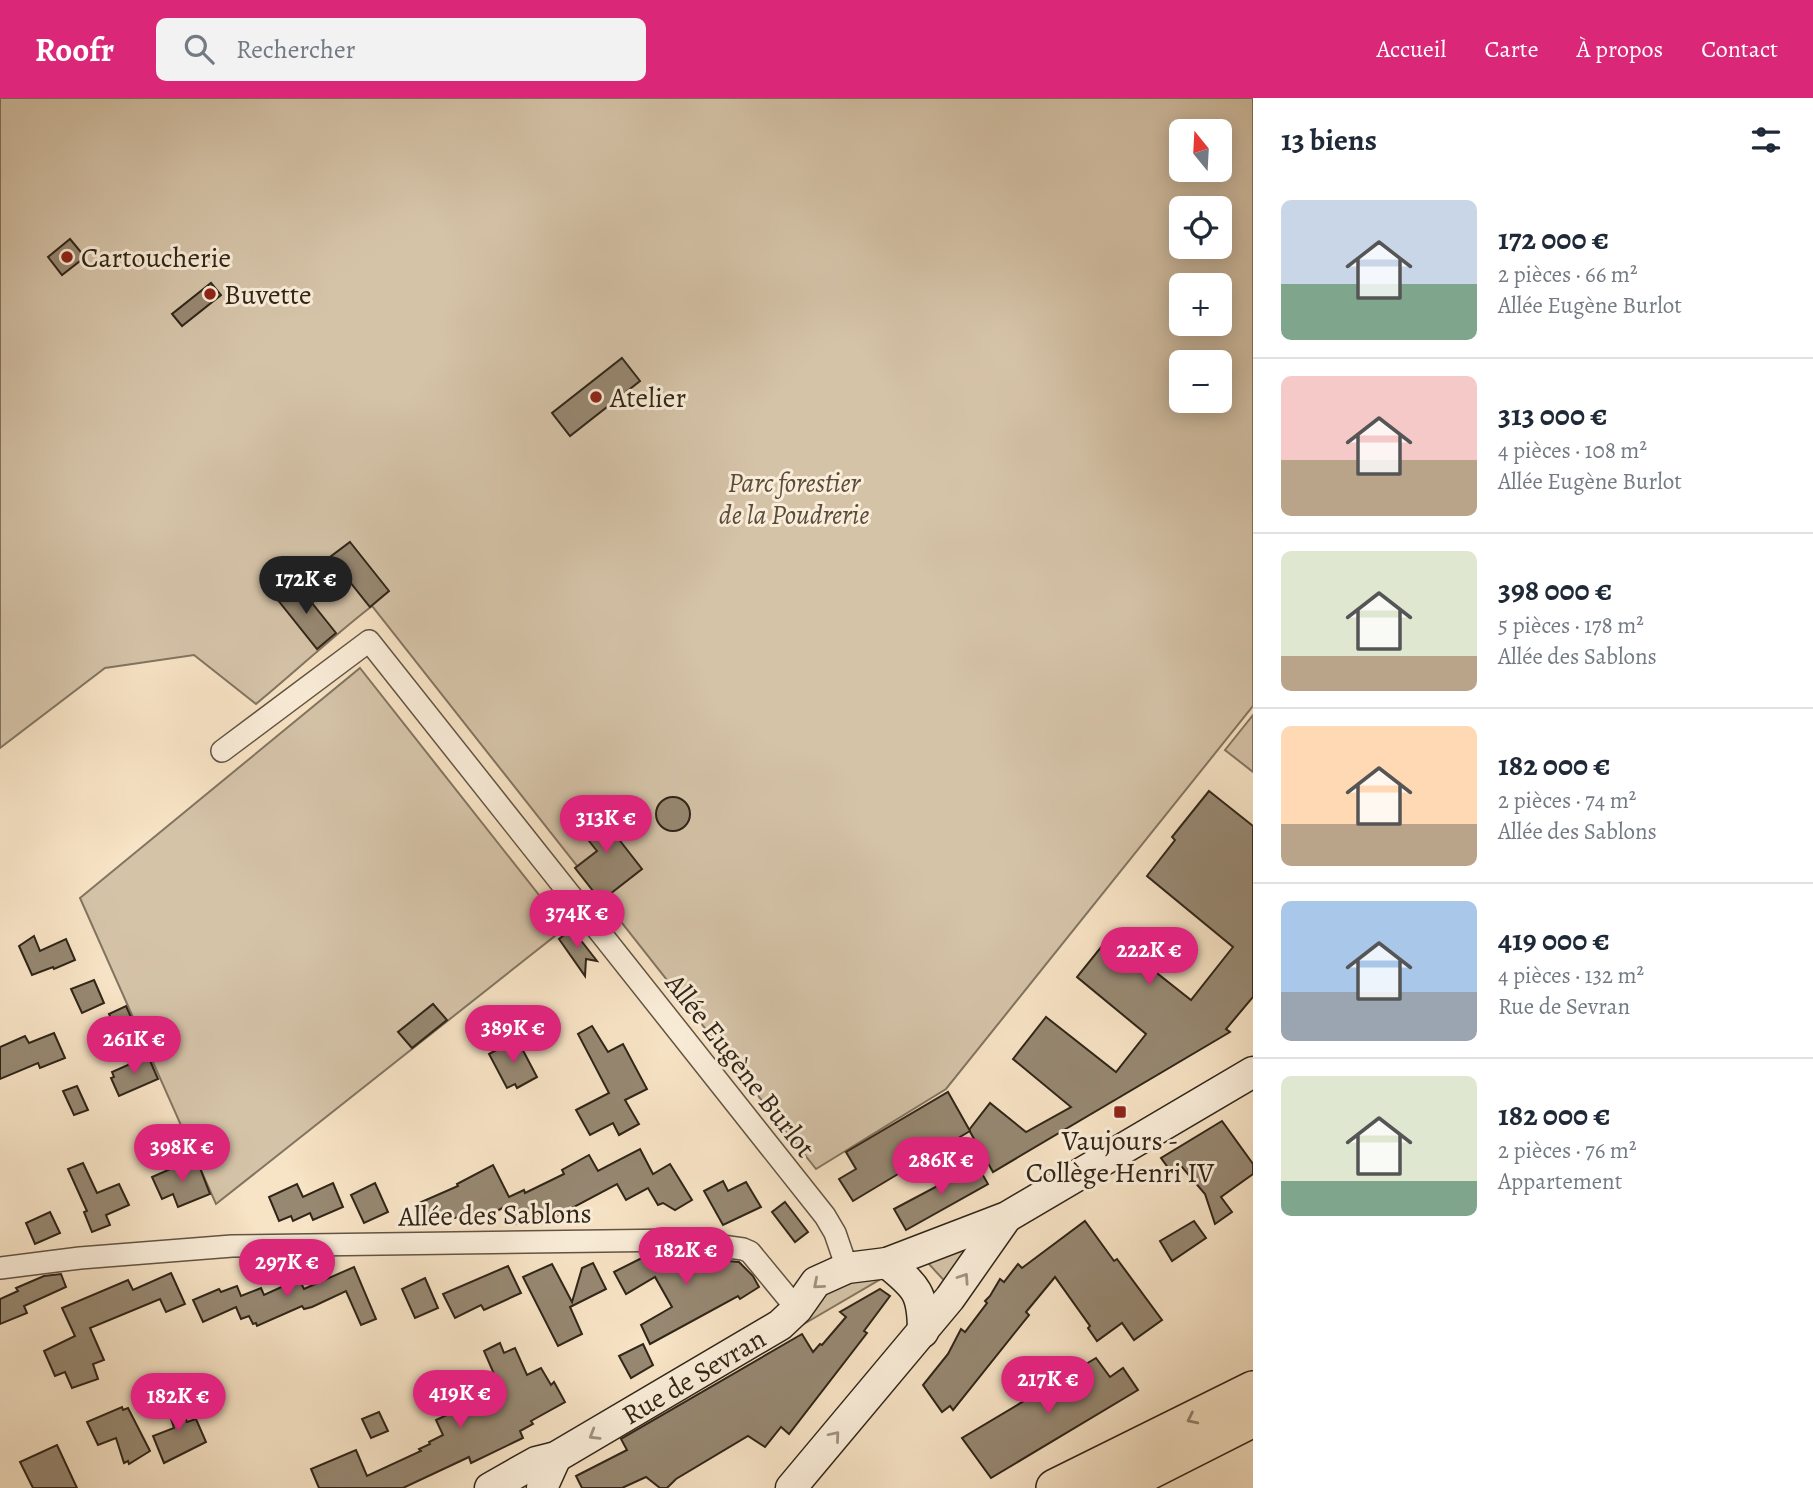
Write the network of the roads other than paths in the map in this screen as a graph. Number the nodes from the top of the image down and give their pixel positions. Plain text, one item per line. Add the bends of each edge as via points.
1 (222, 751) dead end
2 (1253, 1072) edge
3 (1007, 1217) junction
4 (887, 1263) junction
5 (0, 1268) edge
6 (846, 1268) junction
7 (797, 1309) junction
8 (923, 1332) junction
9 (1253, 1390) edge
10 (1253, 1418) edge
11 (556, 1457) junction
12 (490, 1488) edge
13 (542, 1488) edge
14 (791, 1488) edge
15 (1055, 1488) edge
16 (1115, 1488) edge

1 - 6 street, Allée Eugène Burlot via 369,641 825,1216
2 - 3 main road
3 - 4 main road, Rue de Sevran
8 -> 3 main road
4 - 6 main road, Rue de Sevran
4 - 8 main road via 918,1293
5 - 7 street, Allée des Sablons via 232,1246 679,1240 750,1252
6 -> 7 main road, Rue de Sevran via 816,1282
7 -> 11 main road, Rue de Sevran via 780,1325
14 -> 8 main road
9 -> 15 highway
10 - 16 highway
11 - 12 main road, Rue de Sevran via 536,1462
11 - 13 main road

